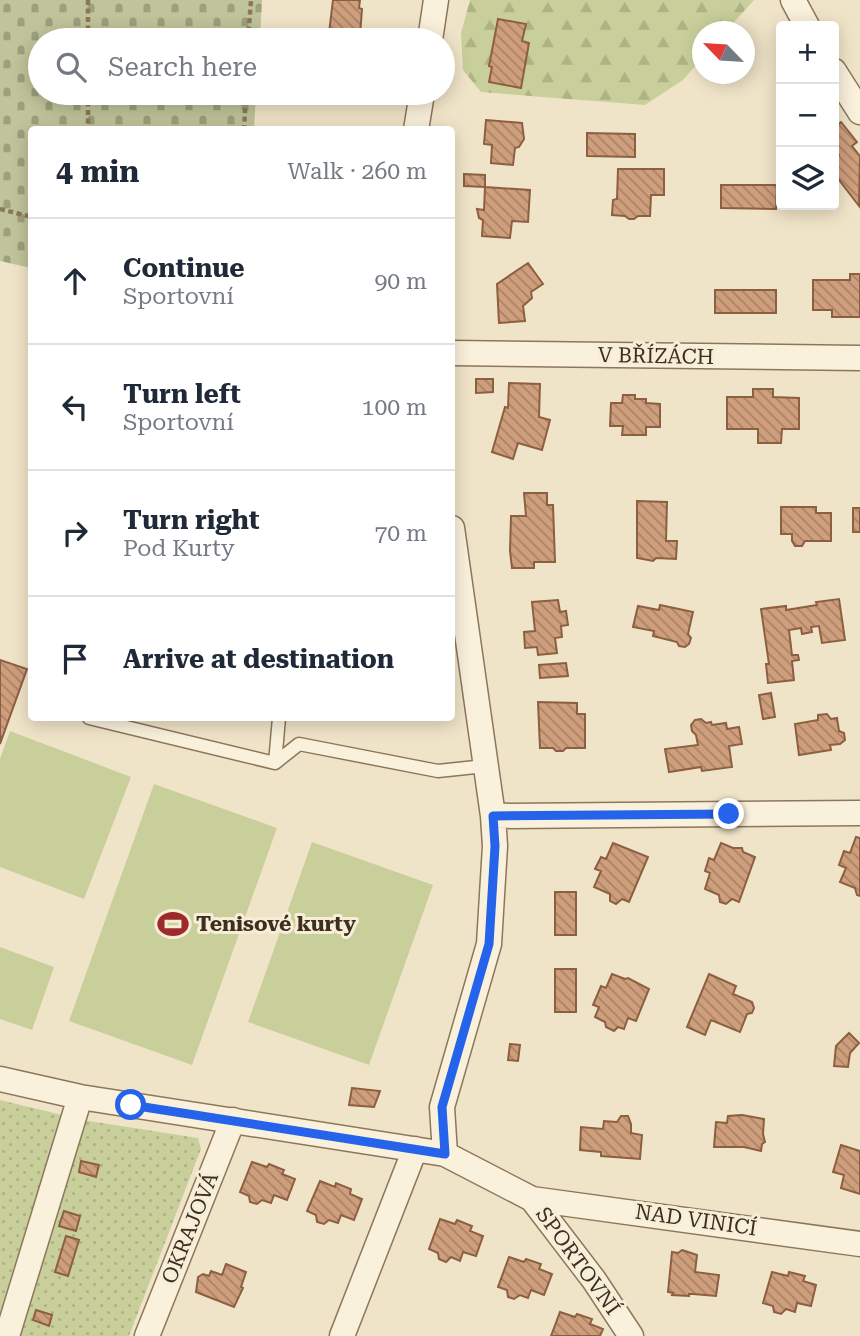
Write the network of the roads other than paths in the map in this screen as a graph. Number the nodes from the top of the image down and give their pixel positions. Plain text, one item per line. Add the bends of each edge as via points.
1 (436, 0) edge
2 (793, 0) edge
3 (804, 21) edge
4 (432, 28) edge
5 (839, 79) edge
6 (420, 105) edge
7 (860, 112) edge
8 (417, 126) edge
9 (455, 353) edge
10 (860, 358) edge
11 (455, 550) edge
12 (101, 721) edge
13 (279, 721) edge
14 (275, 763) junction
15 (485, 766) junction
16 (860, 813) edge
17 (493, 816) junction
18 (0, 1079) edge
19 (80, 1097) junction
20 (233, 1120) junction
21 (415, 1149) junction
22 (445, 1154) junction
23 (532, 1199) junction
24 (860, 1244) edge
25 (7, 1336) edge
26 (147, 1336) edge
27 (342, 1336) edge
28 (631, 1336) edge

1 - 4 street
2 - 3 street
5 - 7 street
6 - 8 street
9 - 10 street, V BŘÍZÁCH
11 - 15 street
12 - 14 lane
13 - 14 lane
14 - 15 lane via 299,744 438,771
15 - 17 street
16 - 17 street
17 - 22 street via 489,944 442,1107
18 - 19 street, SPORTOVNÍ
19 - 20 street, SPORTOVNÍ
19 - 25 street
20 - 21 street, SPORTOVNÍ
20 - 26 street, OKRAJOVÁ
21 - 22 street, SPORTOVNÍ
21 - 27 street
22 - 23 street, SPORTOVNÍ
23 - 24 street, NAD VINICÍ
23 - 28 street, SPORTOVNÍ

